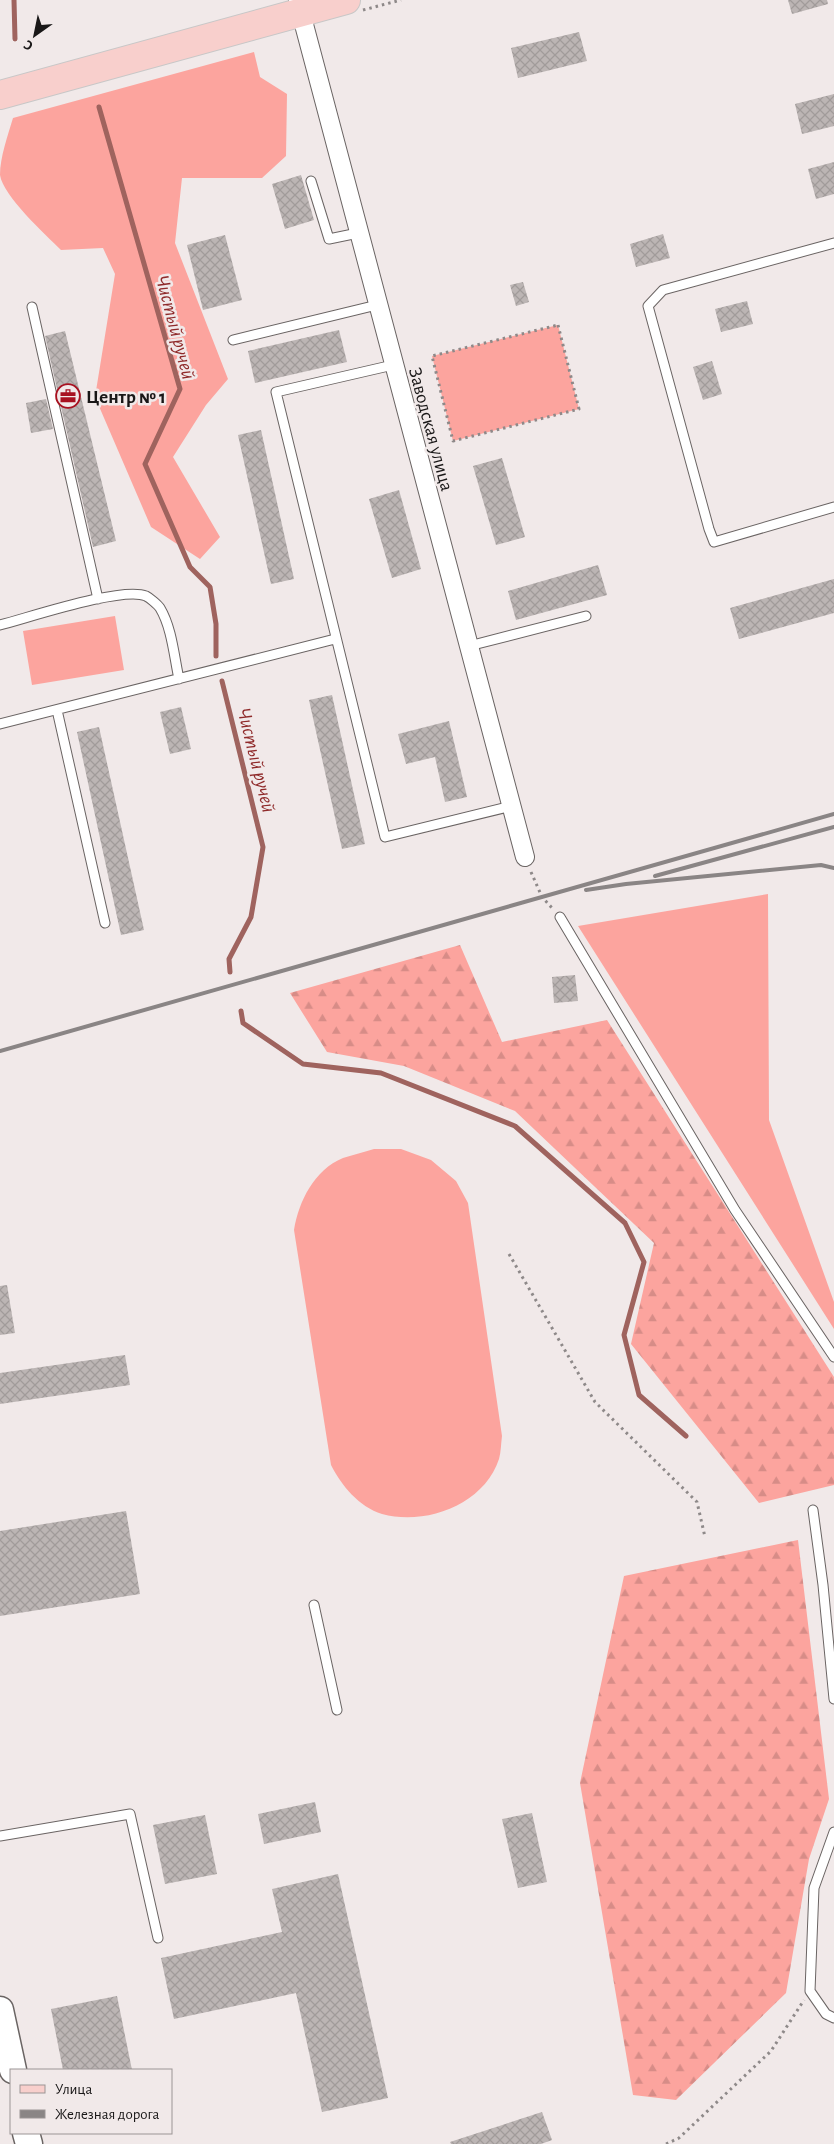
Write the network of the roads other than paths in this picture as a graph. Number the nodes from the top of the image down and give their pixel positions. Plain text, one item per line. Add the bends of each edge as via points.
1 (274, 0) edge
2 (346, 0) edge
3 (299, 6) edge
4 (0, 75) edge
5 (0, 95) edge
6 (312, 181) dead end
7 (358, 233) junction
8 (834, 243) edge
9 (377, 305) junction
10 (32, 307) dead end
11 (233, 340) dead end
12 (393, 365) junction
13 (834, 507) edge
14 (98, 599) junction
15 (586, 616) dead end
16 (0, 625) edge
17 (335, 639) junction
18 (468, 646) junction
19 (179, 678) junction
20 (57, 710) junction
21 (0, 724) edge
22 (512, 806) junction
23 (525, 857) road end
24 (560, 917) road end
25 (105, 923) dead end
26 (834, 1357) edge
27 (813, 1510) dead end
28 (314, 1605) dead end
29 (834, 1699) edge
30 (337, 1710) dead end
31 (834, 1832) edge
32 (0, 1836) edge
33 (158, 1938) dead end
34 (0, 2010) edge
35 (834, 2018) edge
36 (13, 2069) edge

1 - 4 main road
2 - 3 main road
3 - 5 main road
3 - 7 street, Заводская улица
6 - 7 lane via 329,239
7 - 9 street, Заводская улица
8 - 13 lane via 663,290 648,306 714,542
9 - 11 lane
9 - 12 street, Заводская улица
10 - 14 lane
12 - 17 lane via 276,392
12 - 18 street, Заводская улица
14 - 16 lane
14 - 19 lane via 127,594 146,596 160,607
15 - 18 lane
17 - 19 lane
17 - 22 lane via 385,837
18 - 22 street, Заводская улица
19 - 20 lane
20 - 21 lane
20 - 25 lane
22 - 23 street, Заводская улица
24 - 26 lane via 735,1210
27 - 29 lane
28 - 30 lane
31 - 35 lane via 814,1888 810,1991 826,2014
32 - 33 lane via 130,1814
34 - 36 main road

